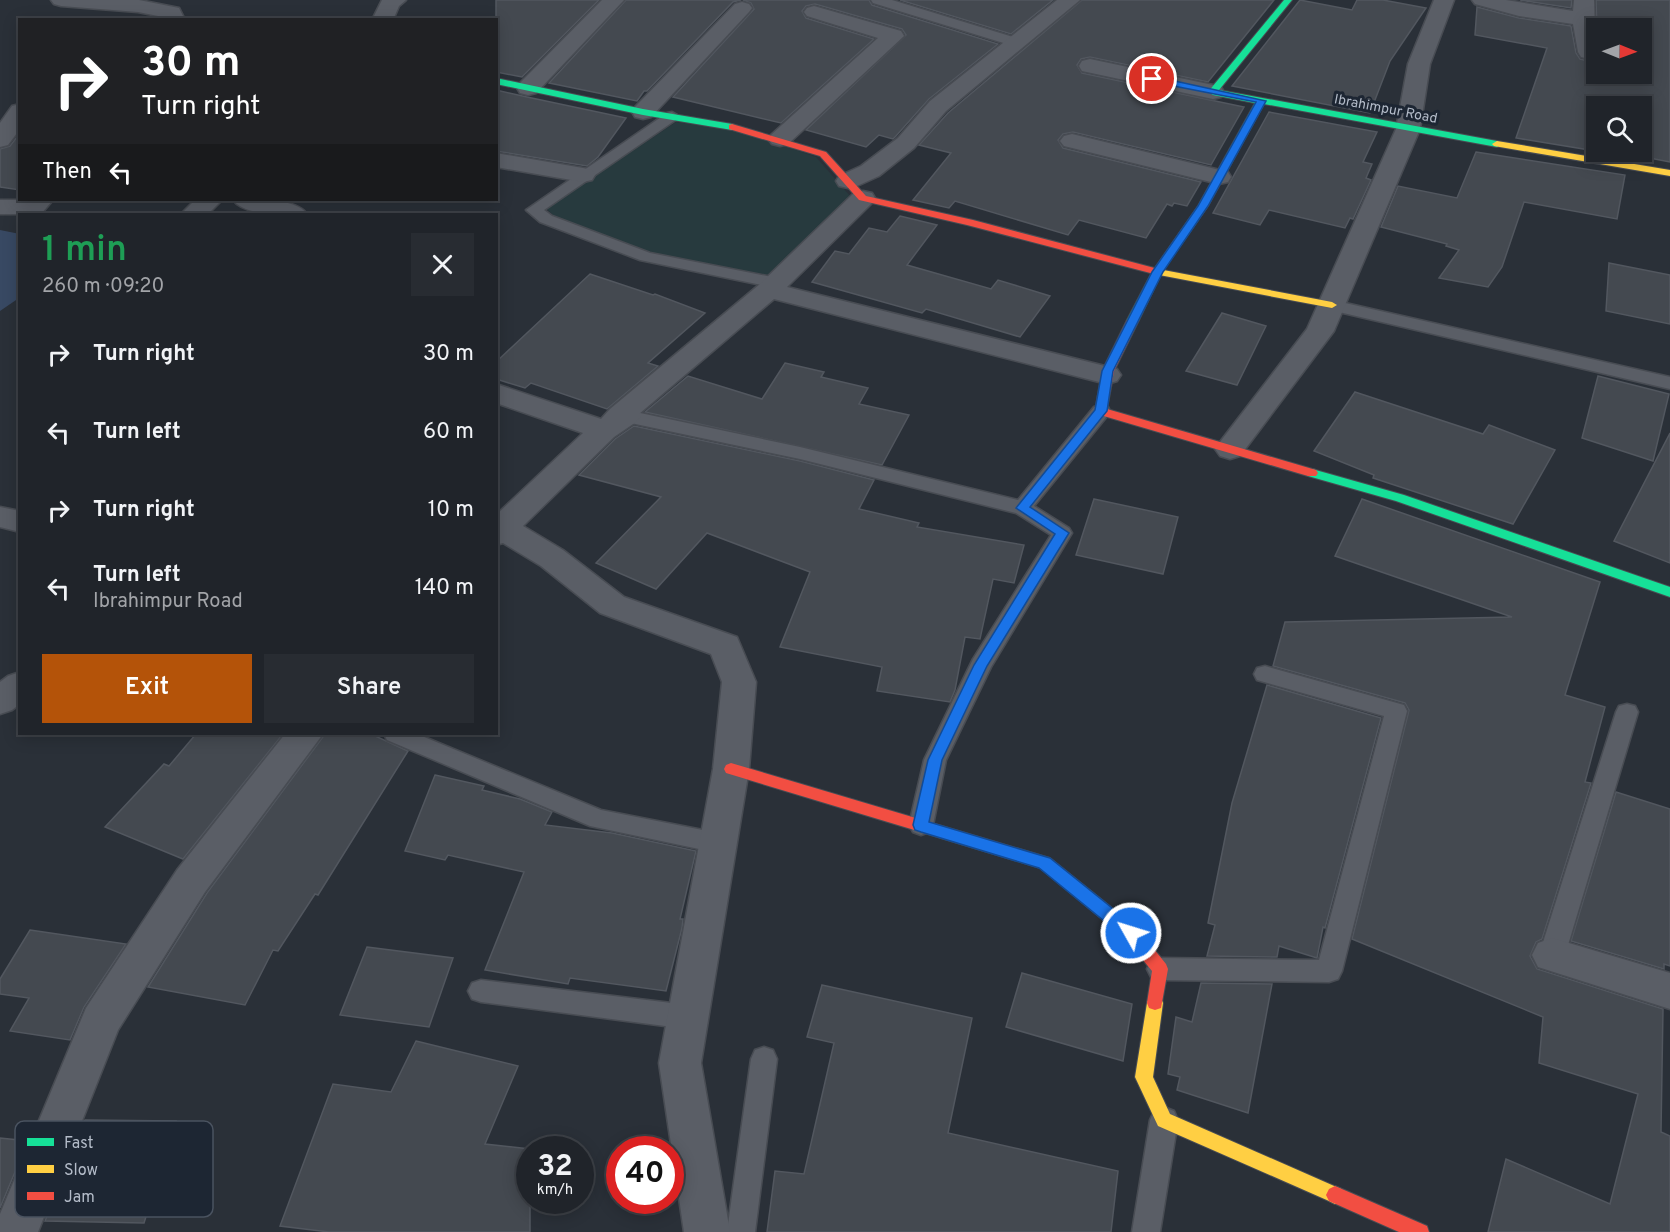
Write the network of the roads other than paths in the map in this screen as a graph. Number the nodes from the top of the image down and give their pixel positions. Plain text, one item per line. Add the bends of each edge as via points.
1 (61, 0) edge
2 (396, 0) edge
3 (614, 0) edge
4 (878, 0) edge
5 (1070, 0) edge
6 (1288, 0) edge
7 (1444, 0) edge
8 (1482, 0) edge
9 (742, 8) dead end
10 (1584, 10) edge
11 (814, 12) dead end
12 (174, 18) edge
13 (383, 18) edge
14 (1586, 31) edge
15 (1015, 42) junction
16 (1090, 66) dead end
17 (498, 81) edge
18 (528, 88) junction
19 (1213, 92) junction
20 (1261, 101) junction
21 (644, 112) junction
22 (18, 114) edge
23 (672, 116) junction
24 (1408, 129) junction
25 (780, 139) junction
26 (0, 140) edge
27 (1072, 141) dead end
28 (498, 160) edge
29 (1670, 173) edge
30 (583, 175) junction
31 (1219, 177) junction
32 (855, 189) junction
33 (40, 201) edge
34 (209, 201) edge
35 (248, 201) edge
36 (0, 207) edge
37 (195, 213) edge
38 (290, 213) edge
39 (1157, 272) junction
40 (772, 286) junction
41 (1332, 305) junction
42 (1107, 375) junction
43 (1670, 383) edge
44 (498, 394) edge
45 (1101, 411) junction
46 (615, 423) junction
47 (1230, 449) junction
48 (1022, 508) junction
49 (0, 517) edge
50 (18, 522) edge
51 (500, 531) edge
52 (1670, 592) edge
53 (1265, 674) dead end
54 (18, 688) edge
55 (0, 701) edge
56 (1627, 712) dead end
57 (304, 735) edge
58 (397, 735) edge
59 (731, 769) junction
60 (921, 825) junction
61 (718, 843) junction
62 (1552, 955) joint
63 (1161, 969) junction
64 (481, 991) dead end
65 (1670, 991) edge
66 (688, 1017) junction
67 (764, 1059) dead end
68 (1164, 1120) junction
69 (60, 1121) edge
70 (21, 1217) edge
71 (15, 1232) edge
72 (707, 1232) edge
73 (741, 1232) edge
74 (1146, 1232) edge
75 (1420, 1232) edge

1 - 12 street via 138,6 172,12
2 - 13 street
3 - 18 street
4 - 15 lane
5 - 15 street
6 - 19 street
7 - 24 street via 1419,64
8 - 10 street via 1520,10
9 - 21 street
10 - 14 street
11 - 25 street via 893,36
15 - 32 street via 938,106 906,143 870,171
16 - 19 street
17 - 18 street
18 - 21 street
19 - 20 street, Ibrahimpur Road
20 - 24 street, Ibrahimpur Road
20 - 31 street
21 - 23 street
22 - 26 street
23 - 25 street
23 - 30 lane
24 - 29 street, Ibrahimpur Road
24 - 41 street
25 - 32 street via 824,154
27 - 31 street
28 - 30 street
30 - 40 lane via 534,210 546,219 645,256
31 - 39 street
32 - 39 street
32 - 40 street
33 - 36 street via 32,209
34 - 37 street
35 - 38 street
39 - 41 street
39 - 42 street
40 - 42 street
40 - 46 street
41 - 43 lane
41 - 47 street via 1320,331
42 - 45 street
44 - 46 street
45 - 47 street
45 - 48 lane
46 - 48 lane via 800,453
46 - 51 street
47 - 52 street via 1400,498
48 - 60 lane via 1062,533 981,665 935,760
49 - 50 street
51 - 59 street via 552,558 612,605 725,646 740,682
53 - 63 lane via 1396,711 1329,970
54 - 55 street
56 - 62 lane
57 - 69 street via 192,881 101,1021
58 - 61 lane via 598,819
59 - 60 street
59 - 61 street
60 - 63 street via 1045,863 1131,933
61 - 66 street
62 - 65 street
63 - 68 street via 1144,1077
64 - 66 lane
66 - 72 street via 680,1062
67 - 73 lane
68 - 74 lane
68 - 75 street
70 - 71 street

